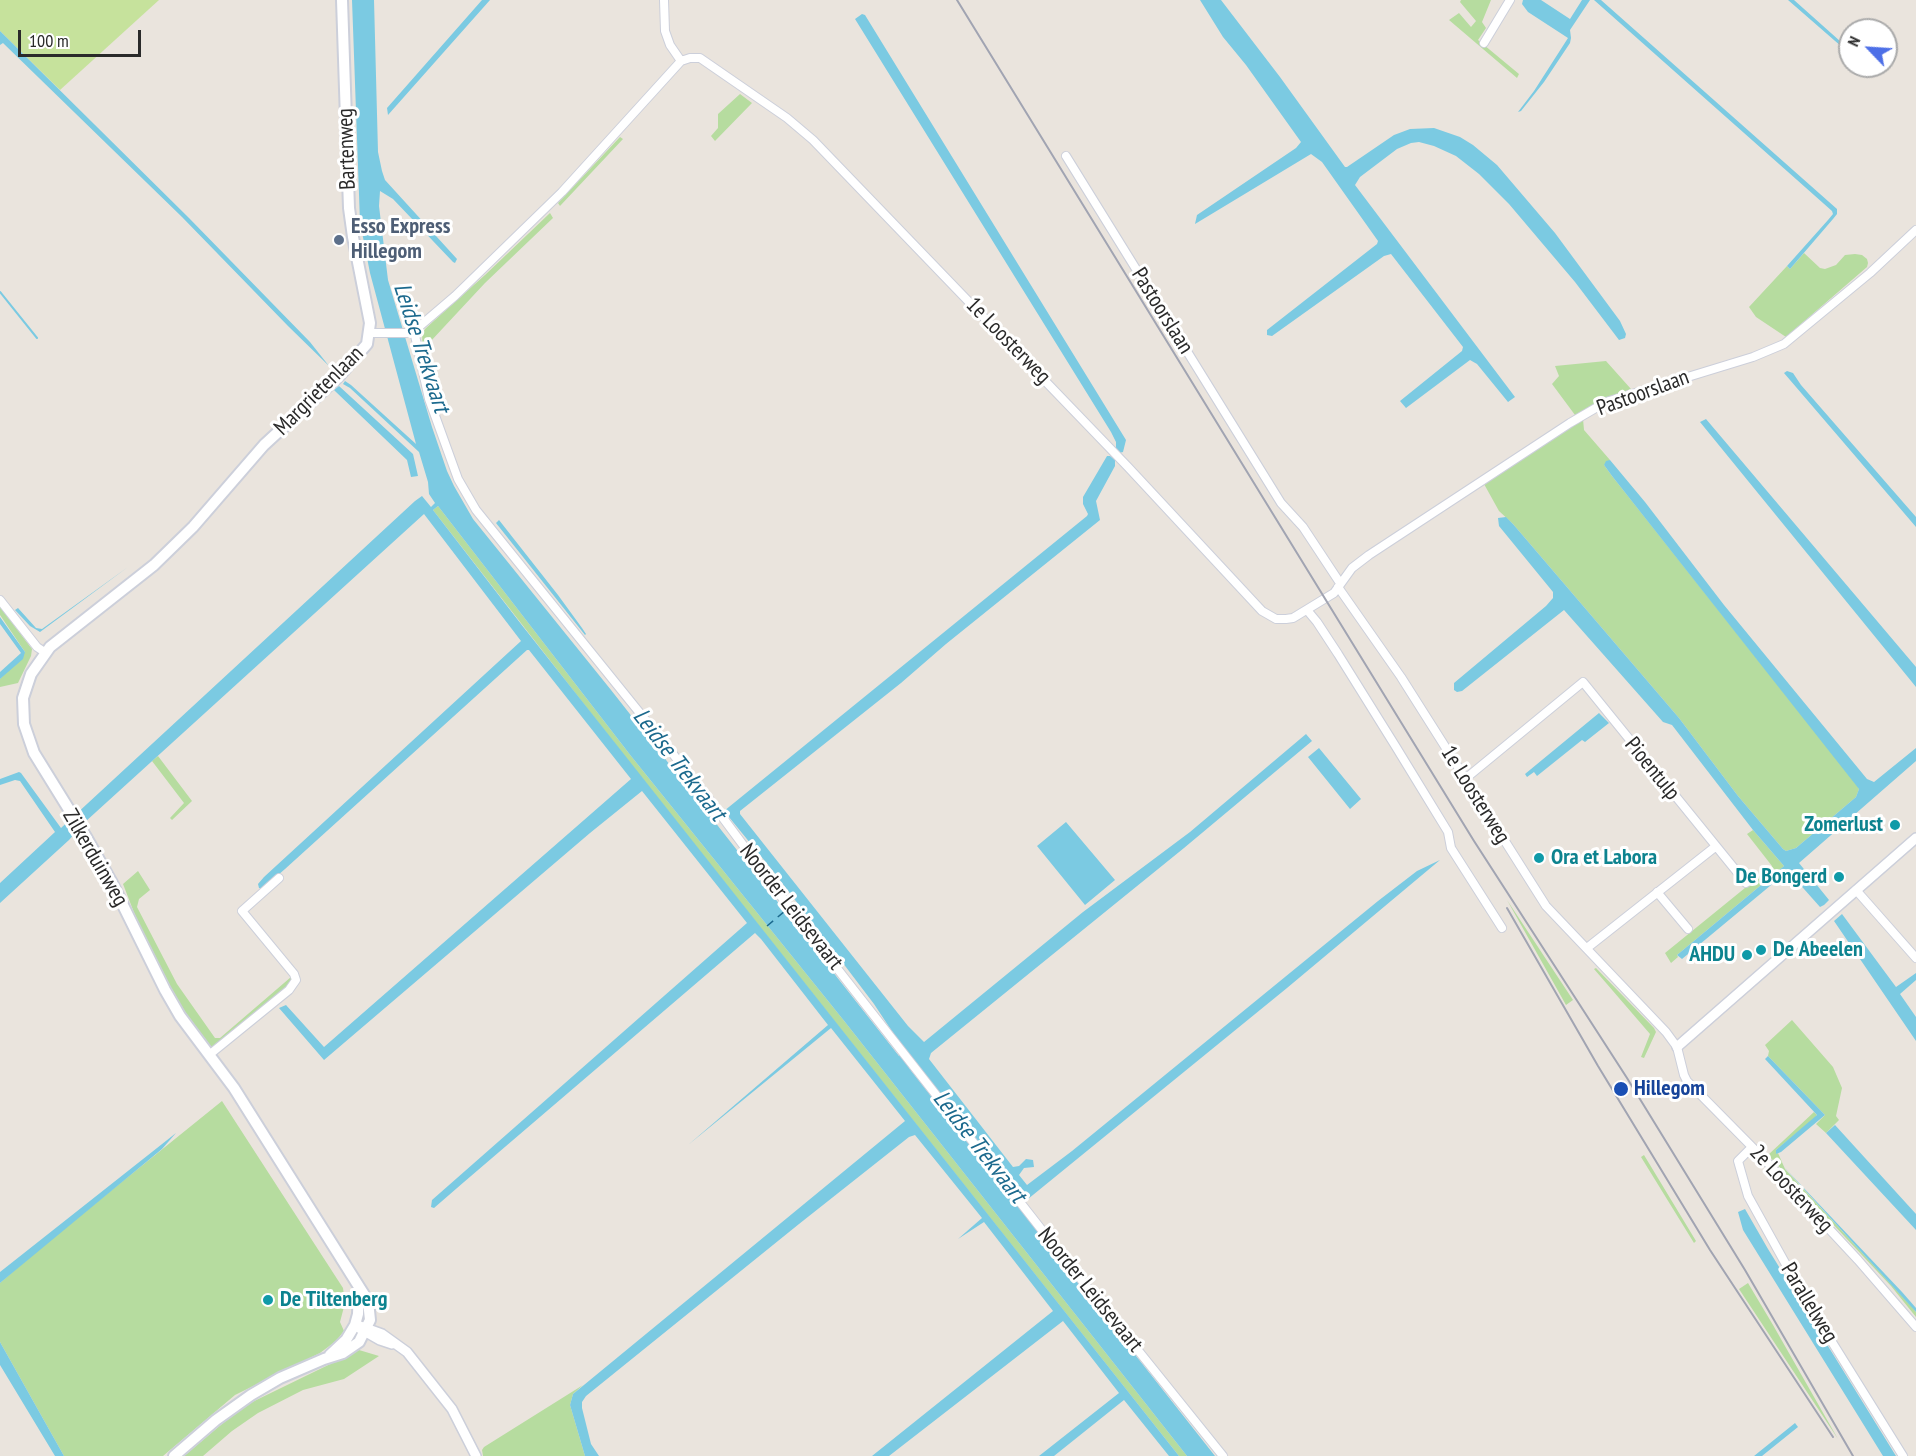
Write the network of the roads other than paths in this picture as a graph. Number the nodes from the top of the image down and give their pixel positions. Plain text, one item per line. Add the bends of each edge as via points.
1 (342, 0) edge
2 (664, 0) edge
3 (1510, 0) edge
4 (1484, 44) dead end
5 (681, 61) junction
6 (1066, 156) dead end
7 (1916, 230) edge
8 (410, 332) junction
9 (370, 333) junction
10 (1339, 585) junction
11 (0, 600) edge
12 (1307, 610) junction
13 (46, 653) junction
14 (1465, 779) junction
15 (1916, 838) edge
16 (1715, 847) junction
17 (279, 878) dead end
18 (1746, 884) dead end
19 (1856, 890) junction
20 (1657, 892) junction
21 (1502, 928) dead end
22 (1688, 929) dead end
23 (1587, 948) junction
24 (1916, 958) edge
25 (1677, 1047) junction
26 (209, 1055) junction
27 (1752, 1147) junction
28 (359, 1287) junction
29 (355, 1325) junction
30 (1916, 1327) edge
31 (366, 1330) junction
32 (324, 1359) junction
33 (174, 1456) edge
34 (476, 1456) edge
35 (1223, 1456) edge
36 (1903, 1456) edge

1 - 9 main road, Bartenweg via 349,208
2 - 5 street via 665,31
3 - 4 street
5 - 8 street via 562,192 455,296
5 - 12 street, 1e Loosterweg via 700,58 813,140 1262,610 1286,620
6 - 10 street, Pastoorslaan via 1281,503 1303,527
7 - 10 street, Pastoorslaan via 1784,344 1606,402 1369,555
8 - 9 street, Margrietenlaan
8 - 35 street, Noorder Leidsevaart via 458,479 476,510 706,795 789,907
9 - 13 main road, Margrietenlaan via 363,350 348,367 264,445 193,527 154,565
10 - 12 street, 1e Loosterweg
10 - 14 street, 1e Loosterweg
11 - 13 street
12 - 21 street, 1e Loosterweg via 1396,747 1448,832 1451,848
13 - 26 main road, Zilkerduinweg via 26,686 22,711 37,760 112,883 180,1016
14 - 16 street, Pioentulp via 1583,682
14 - 23 street, 1e Loosterweg via 1546,906
15 - 19 street
16 - 18 street
16 - 20 street
17 - 26 street via 242,911 296,980 289,990
19 - 24 street
19 - 25 street
20 - 22 street
20 - 23 street
23 - 25 street, 1e Loosterweg
25 - 27 street, 2e Loosterweg via 1687,1081
26 - 28 main road, Zilkerduinweg via 234,1088
27 - 30 street, 2e Loosterweg via 1890,1294
27 - 36 street, Parallelweg via 1738,1161 1749,1196 1804,1297
28 - 29 main road
28 - 31 main road, Zilkerduinweg via 368,1301
29 - 31 street
29 - 32 main road via 346,1340
31 - 32 main road via 359,1342
31 - 34 street via 382,1334 399,1346 424,1371 452,1409
32 - 33 main road via 250,1395

